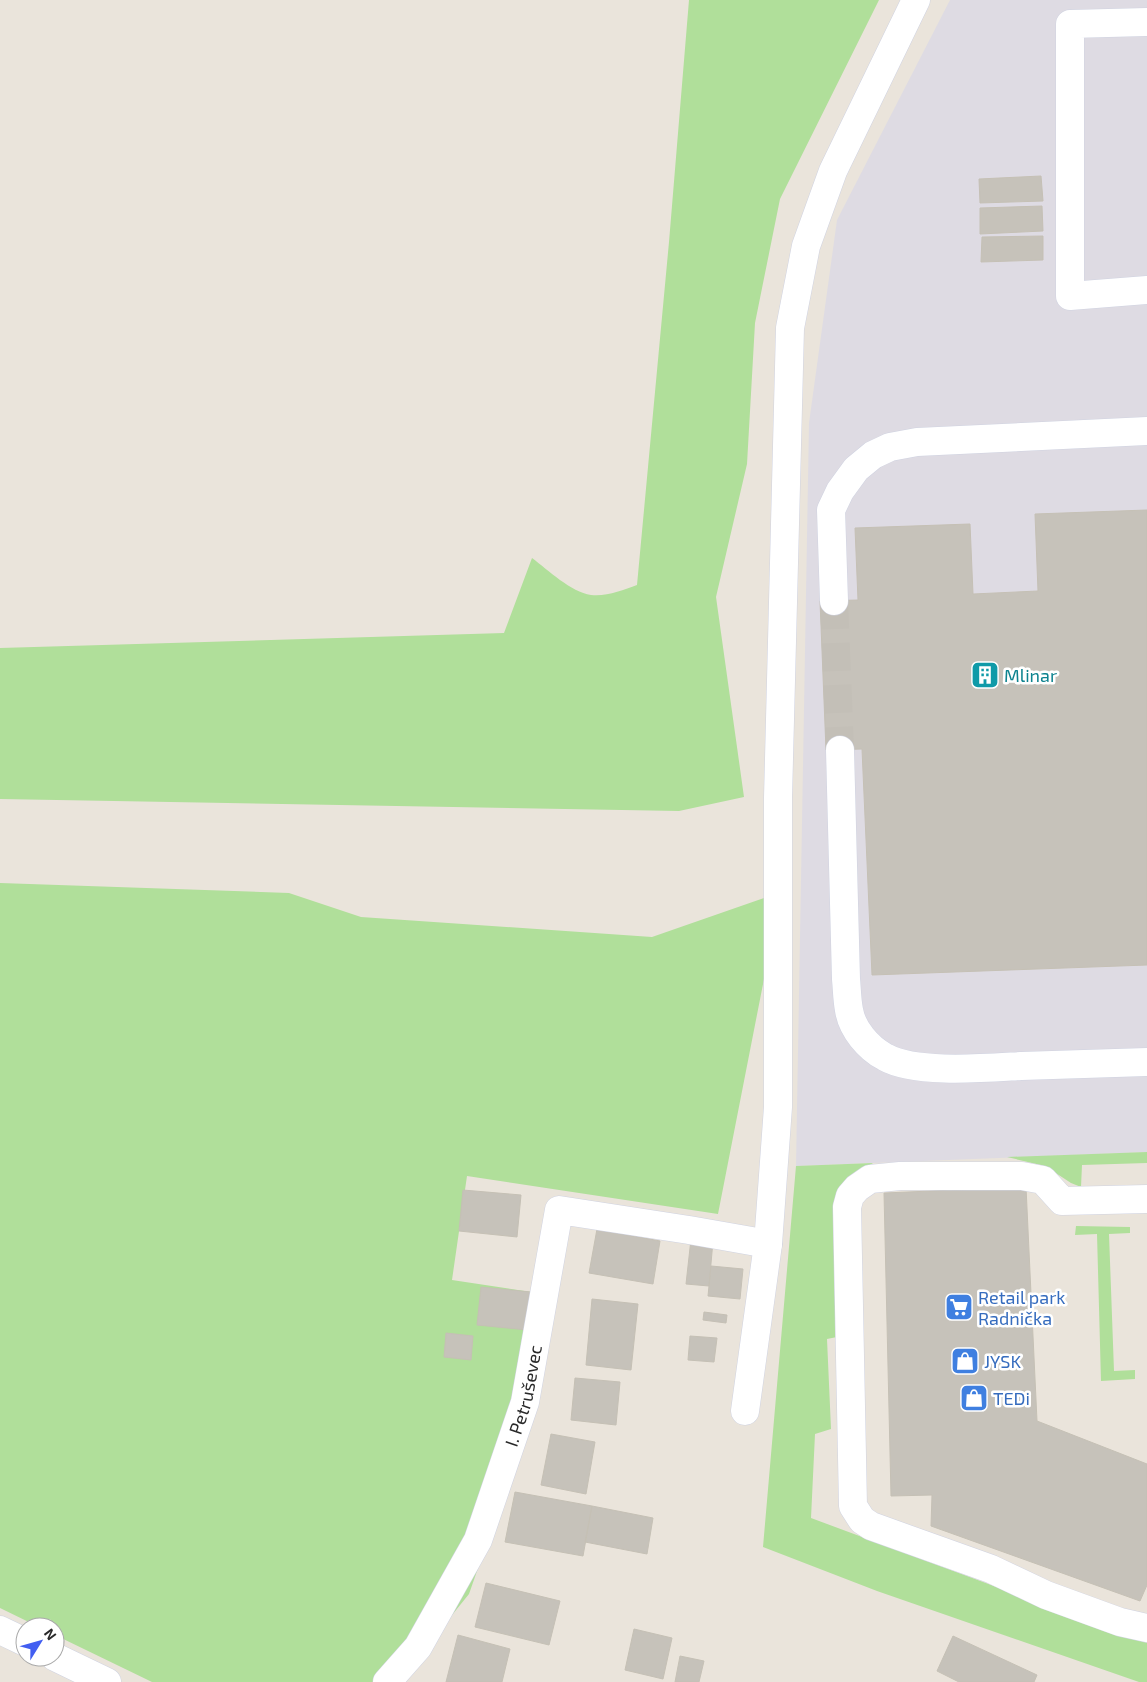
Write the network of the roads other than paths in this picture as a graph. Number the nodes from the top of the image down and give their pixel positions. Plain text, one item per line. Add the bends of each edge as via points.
1 (916, 0) edge
2 (1147, 22) edge
3 (1147, 290) edge
4 (1147, 431) edge
5 (834, 601) tunnel mouth
6 (840, 750) tunnel mouth
7 (1147, 1062) edge
8 (1147, 1199) edge
9 (768, 1244) junction
10 (745, 1411) dead end
11 (1147, 1628) edge
12 (0, 1630) edge
13 (15, 1637) edge
14 (65, 1662) edge
15 (107, 1682) edge
16 (387, 1682) edge

1 - 9 street via 833,171 806,246 790,328 778,798 778,1107
2 - 3 street via 1070,24 1070,296
4 - 5 street via 917,442 890,447 873,455 856,469 840,490 831,510
6 - 7 street via 846,979 849,1012 865,1042 898,1063 922,1067
8 - 11 street via 1062,1201 1043,1180 1022,1176 900,1176 870,1179 850,1196 847,1207 853,1506 862,1520 991,1569 1101,1616
9 - 10 street
9 - 16 street, I. Petruševec via 560,1210 526,1402 478,1540 418,1646
12 - 13 street
14 - 15 street

